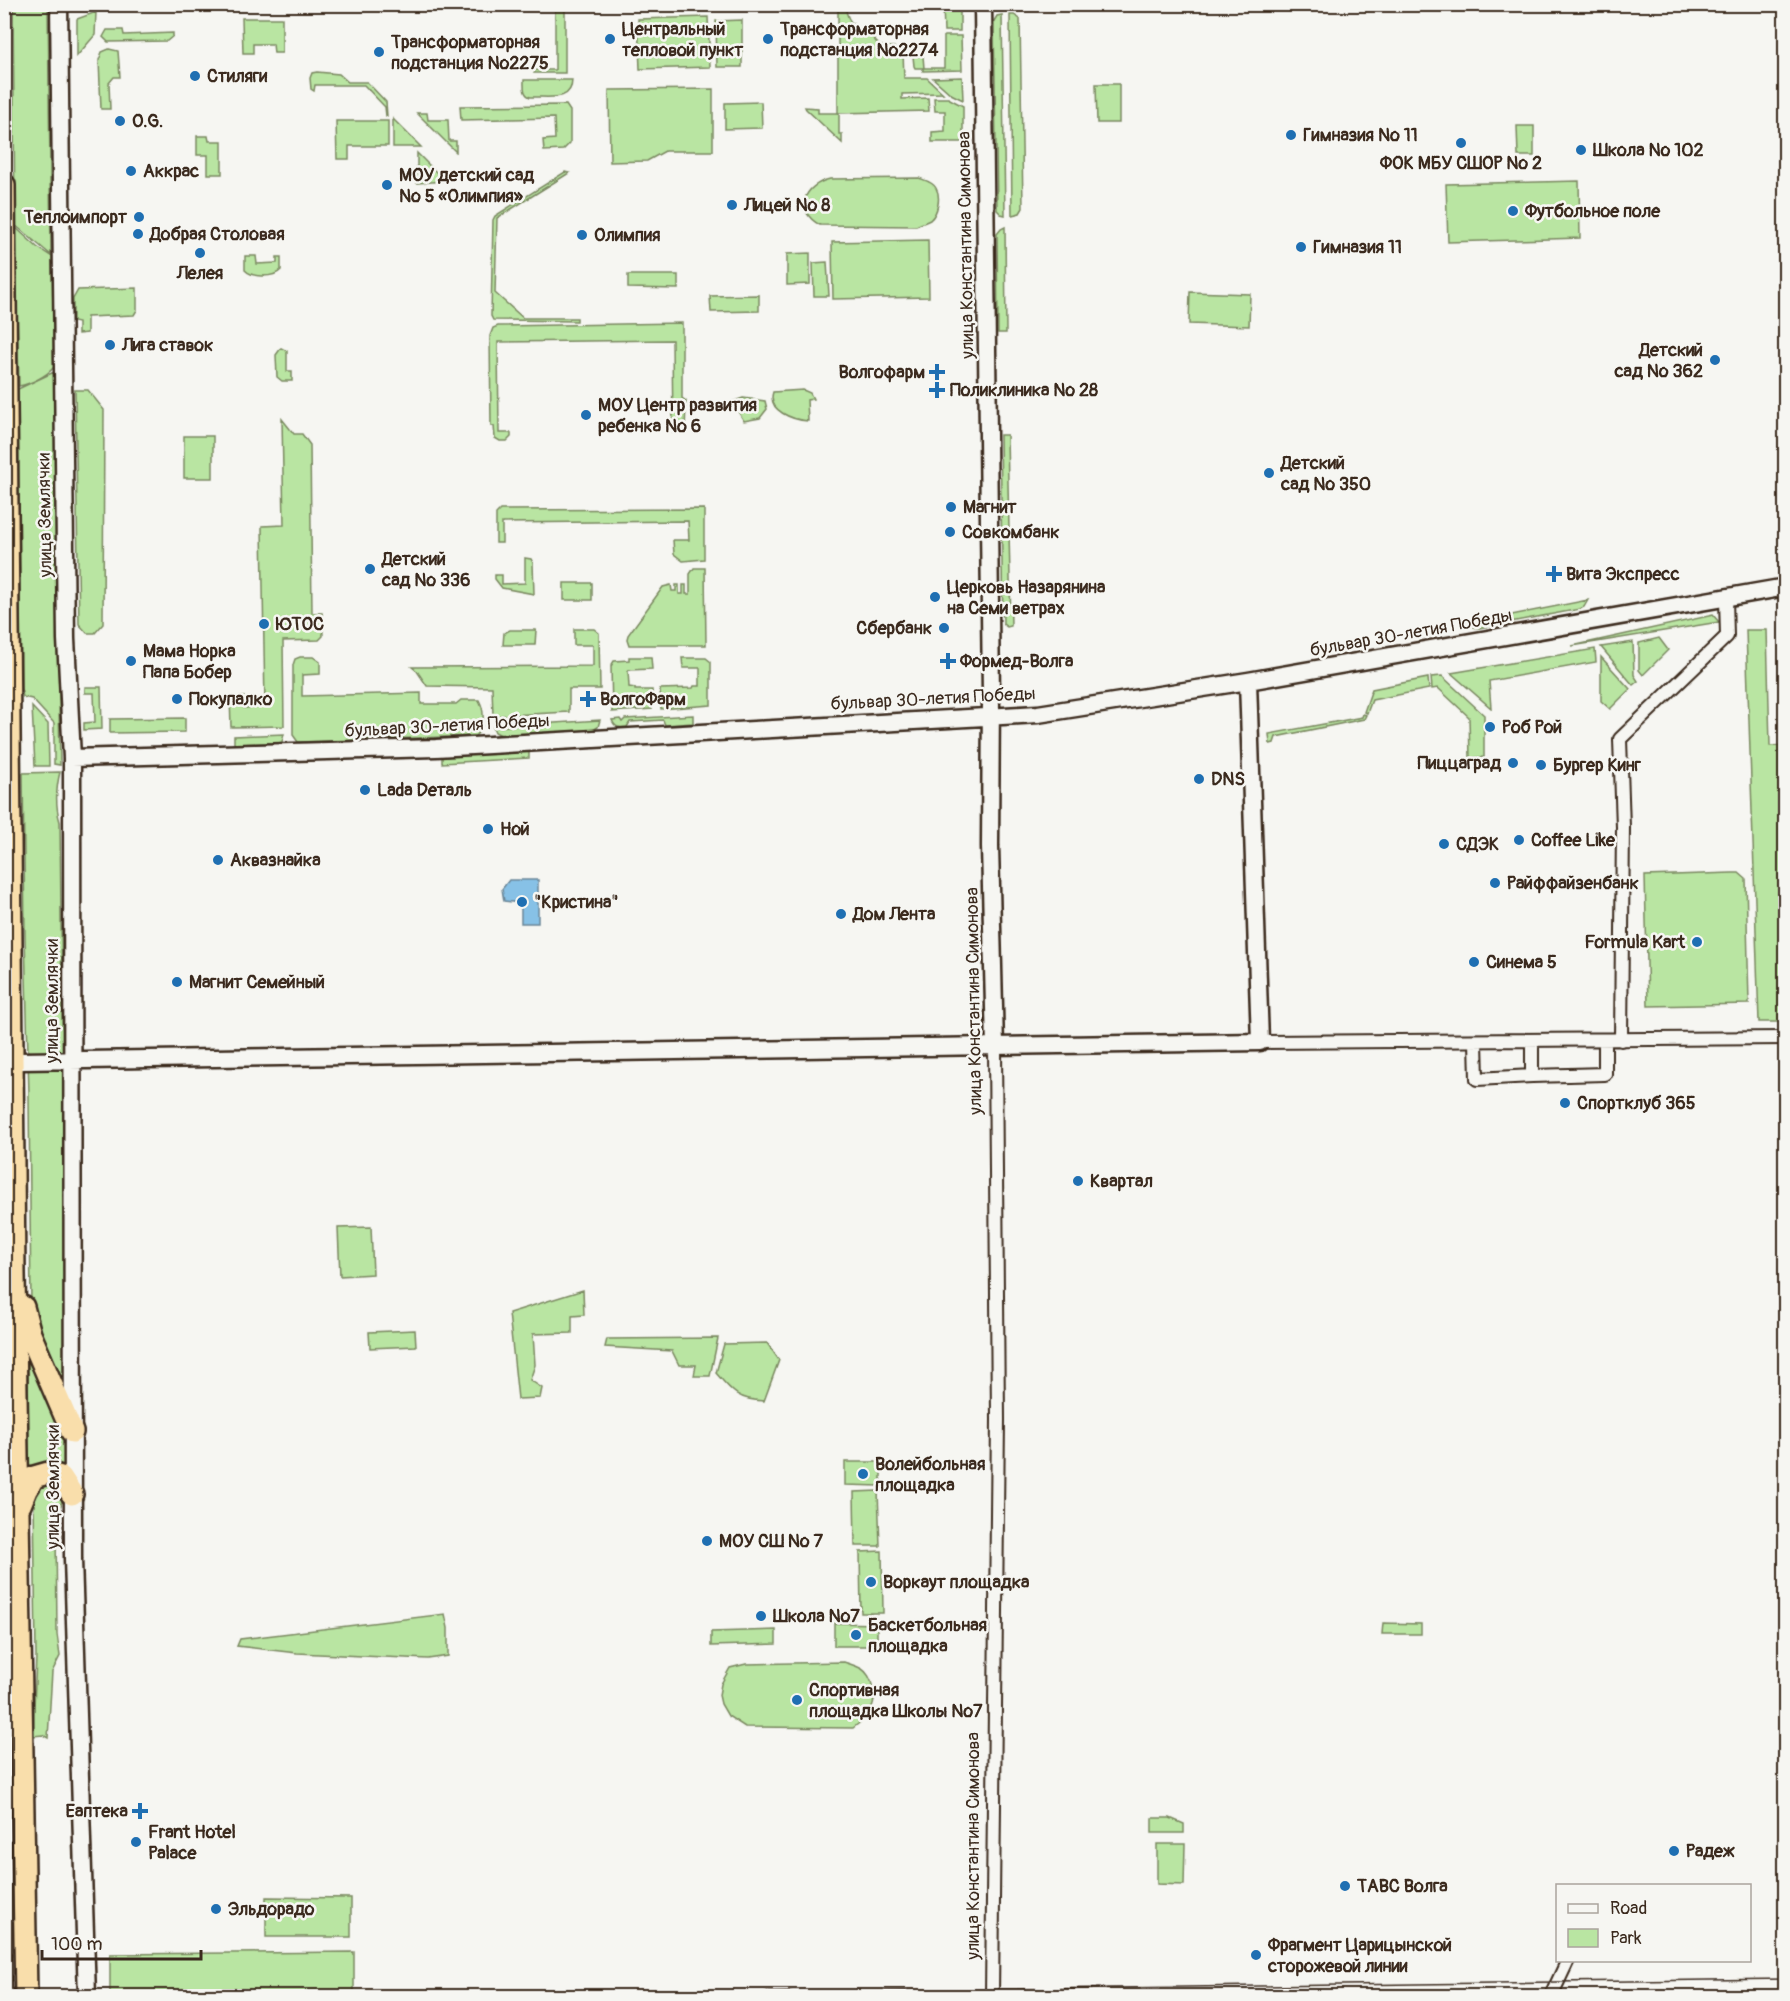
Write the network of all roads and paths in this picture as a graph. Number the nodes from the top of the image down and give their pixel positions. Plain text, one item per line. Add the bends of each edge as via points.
1 (59, 4) edge
2 (983, 4) edge
3 (4, 185) edge
4 (1785, 587) edge
5 (1726, 598) junction
6 (1248, 681) junction
7 (991, 717) junction
8 (72, 758) junction
9 (1785, 1038) edge
10 (1532, 1040) junction
11 (1605, 1040) junction
12 (1621, 1040) junction
13 (1476, 1041) junction
14 (1260, 1042) junction
15 (995, 1047) junction
16 (72, 1061) junction
17 (13, 1068) junction
18 (1532, 1076) junction
19 (15, 1274) junction
20 (72, 1432) junction
21 (72, 1494) junction
22 (18, 1509) junction
23 (1567, 1962) edge
24 (26, 1996) edge
25 (87, 1996) edge
26 (992, 1996) edge
27 (1551, 1996) edge

1 - 8 main road, улица Землячки via 66,639
2 - 7 main road, улица Константина Симонова
3 - 17 highway
4 - 5 main road, бульвар 30-летия Победы
5 - 6 main road, бульвар 30-летия Победы
5 - 12 street via 1727,636 1620,739
6 - 7 main road, бульвар 30-летия Победы via 1038,714
6 - 14 main road
7 - 8 main road, бульвар 30-летия Победы via 436,748
7 - 15 main road, улица Константина Симонова
8 - 16 main road, улица Землячки
9 - 12 street
10 - 11 street
10 - 13 street
10 - 18 street
11 - 12 street
11 - 18 street via 1605,1074
13 - 14 street
13 - 18 street via 1477,1079
14 - 15 main road
15 - 16 main road
15 - 26 street, улица Константина Симонова via 998,1419
16 - 17 main road via 21,1061
16 - 20 main road, улица Землячки
17 - 19 highway
19 - 20 highway via 30,1334
19 - 22 highway
20 - 21 main road, улица Землячки
21 - 22 highway via 60,1477 48,1473 34,1477
21 - 25 main road, улица Землячки
22 - 24 highway
23 - 27 street

